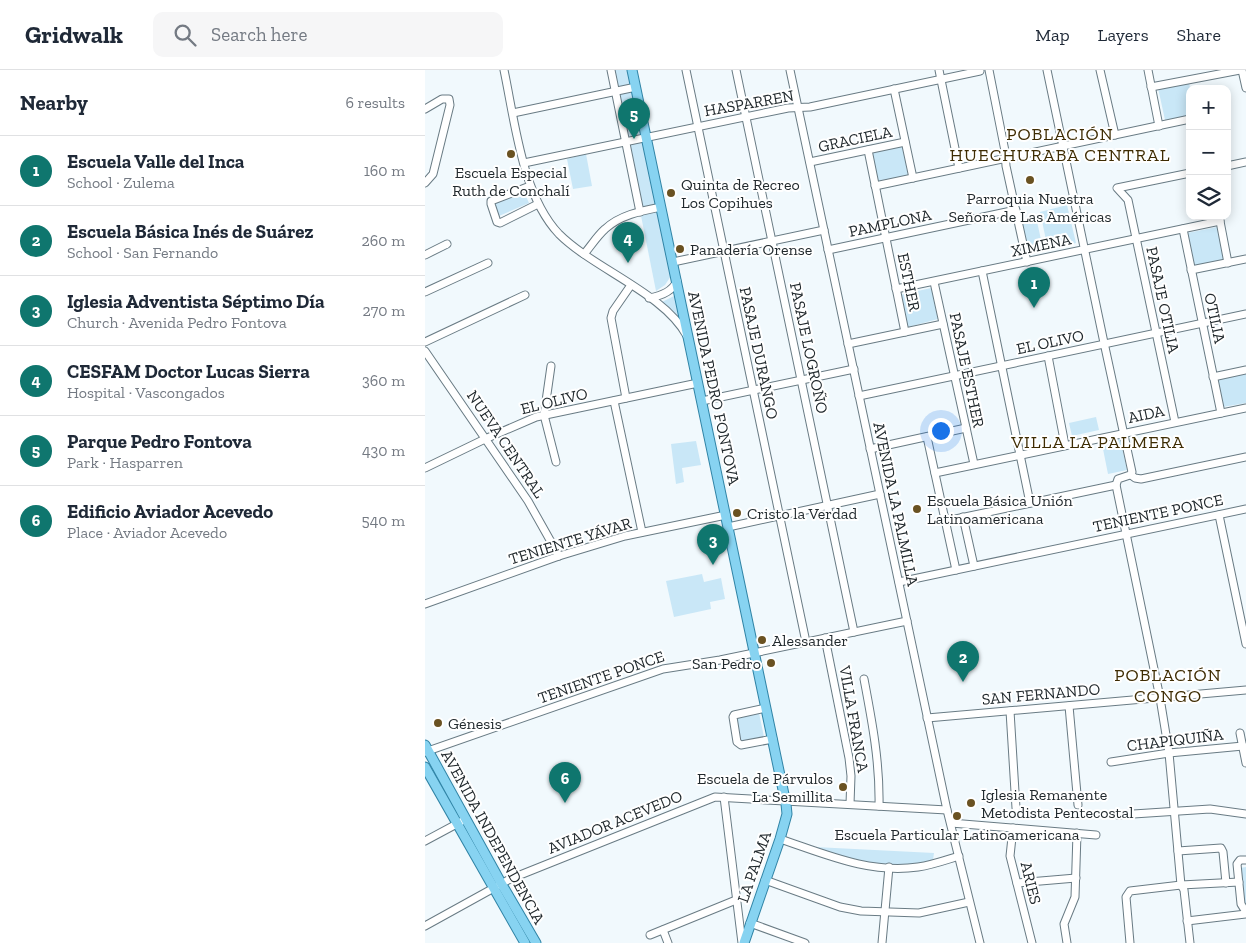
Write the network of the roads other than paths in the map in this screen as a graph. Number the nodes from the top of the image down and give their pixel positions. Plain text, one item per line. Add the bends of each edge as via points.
1 (504, 70) edge
2 (611, 70) edge
3 (632, 70) edge
4 (686, 70) edge
5 (736, 70) edge
6 (790, 70) edge
7 (939, 70) edge
8 (989, 70) edge
9 (1047, 70) edge
10 (1100, 70) edge
11 (1147, 70) edge
12 (1241, 70) edge
13 (980, 71) edge
14 (941, 79) junction
15 (1191, 80) junction
16 (1192, 85) edge
17 (636, 87) junction
18 (1151, 87) junction
19 (1246, 88) edge
20 (894, 89) junction
21 (615, 92) junction
22 (798, 108) junction
23 (425, 109) edge
24 (513, 113) junction
25 (746, 117) junction
26 (1186, 120) edge
27 (1159, 126) junction
28 (698, 127) junction
29 (1115, 135) junction
30 (647, 138) junction
31 (625, 142) junction
32 (905, 142) junction
33 (1063, 146) junction
34 (868, 150) junction
35 (1005, 158) junction
36 (810, 162) junction
37 (1246, 162) edge
38 (524, 163) junction
39 (1231, 165) edge
40 (959, 168) junction
41 (1186, 174) edge
42 (913, 178) junction
43 (425, 183) edge
44 (530, 186) junction
45 (875, 186) junction
46 (538, 204) junction
47 (661, 207) junction
48 (1015, 210) junction
49 (639, 212) junction
50 (1215, 220) edge
51 (1219, 220) edge
52 (1183, 229) junction
53 (824, 230) junction
54 (886, 238) junction
55 (1136, 239) junction
56 (772, 241) junction
57 (447, 244) dead end
58 (828, 250) junction
59 (1085, 250) junction
60 (724, 251) junction
61 (584, 254) junction
62 (425, 255) edge
63 (1246, 259) edge
64 (673, 262) junction
65 (1027, 262) junction
66 (488, 263) dead end
67 (1228, 263) junction
68 (1191, 270) junction
69 (982, 271) junction
70 (677, 281) junction
71 (934, 282) junction
72 (631, 285) junction
73 (896, 289) junction
74 (425, 292) edge
75 (525, 295) dead end
76 (649, 298) junction
77 (1246, 314) edge
78 (1202, 323) junction
79 (943, 324) junction
80 (905, 332) junction
81 (1156, 333) junction
82 (689, 340) junction
83 (425, 342) edge
84 (848, 344) junction
85 (1104, 344) junction
86 (425, 351) edge
87 (1047, 356) junction
88 (551, 366) dead end
89 (1001, 366) junction
90 (853, 369) junction
91 (1246, 370) edge
92 (954, 376) junction
93 (1213, 377) junction
94 (801, 380) junction
95 (698, 383) junction
96 (753, 390) junction
97 (859, 396) junction
98 (626, 398) junction
99 (702, 400) junction
100 (614, 401) junction
101 (1246, 408) edge
102 (1221, 413) junction
103 (544, 415) junction
104 (1175, 422) junction
105 (966, 428) junction
106 (1123, 433) junction
107 (927, 436) junction
108 (485, 439) junction
109 (1065, 445) junction
110 (870, 448) junction
111 (1020, 455) junction
112 (1246, 457) edge
113 (556, 462) dead end
114 (974, 464) junction
115 (425, 468) edge
116 (935, 472) junction
117 (1131, 475) junction
118 (1116, 485) junction
119 (880, 494) junction
120 (1030, 503) junction
121 (827, 505) junction
122 (1246, 509) edge
123 (726, 515) junction
124 (1219, 515) junction
125 (779, 516) junction
126 (963, 517) junction
127 (946, 521) junction
128 (728, 527) junction
129 (641, 532) junction
130 (1126, 534) junction
131 (559, 556) junction
132 (974, 566) junction
133 (956, 570) junction
134 (899, 582) junction
135 (425, 604) edge
136 (907, 621) junction
137 (854, 632) junction
138 (825, 638) junction
139 (806, 642) junction
140 (1246, 644) edge
141 (755, 653) junction
142 (864, 679) dead end
143 (1246, 690) edge
144 (1160, 698) junction
145 (1069, 706) junction
146 (766, 708) junction
147 (1010, 711) junction
148 (927, 718) junction
149 (1240, 733) dead end
150 (773, 739) junction
151 (1243, 746) junction
152 (426, 749) edge
153 (1169, 753) junction
154 (1111, 762) dead end
155 (1246, 763) edge
156 (425, 767) edge
157 (724, 797) junction
158 (785, 800) junction
159 (850, 804) junction
160 (1078, 805) dead end
161 (879, 806) junction
162 (1016, 808) dead end
163 (947, 810) junction
164 (1174, 811) junction
165 (1246, 814) edge
166 (1118, 815) dead end
167 (466, 819) junction
168 (951, 823) junction
169 (457, 824) junction
170 (1013, 828) junction
171 (1077, 833) junction
172 (1096, 835) dead end
173 (780, 839) junction
174 (425, 841) edge
175 (1178, 852) junction
176 (959, 856) junction
177 (1246, 860) edge
178 (889, 867) junction
179 (1076, 878) junction
180 (765, 880) junction
181 (1017, 882) junction
182 (1239, 882) junction
183 (1226, 883) junction
184 (1181, 885) junction
185 (497, 886) junction
186 (736, 900) junction
187 (969, 902) junction
188 (885, 912) junction
189 (1246, 913) edge
190 (1187, 921) junction
191 (750, 923) junction
192 (425, 926) edge
193 (663, 930) junction
194 (650, 935) dead end
195 (525, 943) edge
196 (536, 943) edge
197 (668, 943) edge
198 (743, 943) edge
199 (805, 943) edge
200 (882, 943) edge
201 (980, 943) edge
202 (1032, 943) edge
203 (1067, 943) edge
204 (1130, 943) edge
205 (1190, 943) edge

1 - 24 street
2 - 21 street
3 - 17 main road, AVENIDA PEDRO FONTOVA
4 - 28 street, PASAJE DURANGO
5 - 25 street, PASAJE LOGROÑO
6 - 22 street, AVENIDA LA PALMILLA
7 - 14 street
8 - 35 street
9 - 33 street
10 - 29 street
11 - 18 street
12 - 15 street
12 - 19 street
13 - 14 street, HASPARREN
14 - 20 street, HASPARREN
14 - 40 street
15 - 16 street
15 - 18 street
17 - 21 street
17 - 30 main road, AVENIDA PEDRO FONTOVA
18 - 27 street
20 - 22 street, HASPARREN
20 - 32 street
21 - 24 street
21 - 31 street
22 - 25 street, HASPARREN
22 - 36 street, AVENIDA LA PALMILLA
23 - 43 street via 449,99 433,174
24 - 38 street
25 - 28 street, HASPARREN
25 - 56 street, PASAJE LOGROÑO
26 - 27 street
27 - 29 street
28 - 30 street, HASPARREN
28 - 60 street, PASAJE DURANGO
29 - 33 street
30 - 31 street, HASPARREN
30 - 47 main road, AVENIDA PEDRO FONTOVA
31 - 38 street, HASPARREN
31 - 49 street
32 - 34 street, GRACIELA
32 - 42 street
33 - 35 street
33 - 59 street
34 - 36 street, GRACIELA
34 - 45 street, ESTHER
35 - 40 street
35 - 48 street
36 - 53 street, AVENIDA LA PALMILLA
37 - 39 street
38 - 44 street
40 - 42 street
41 - 55 street, PASAJE OTILIA via 1117,188 1128,200
42 - 45 street
44 - 46 street
44 - 46 street via 491,201 497,222
45 - 54 street, ESTHER
46 - 61 street via 559,234
47 - 49 street
47 - 64 main road, AVENIDA PEDRO FONTOVA
48 - 54 street, PAMPLONA
48 - 65 street
49 - 61 street via 604,230
50 - 52 street, XIMENA
51 - 67 street
52 - 55 street, XIMENA
52 - 68 street, OTILIA
53 - 56 street, PAMPLONA
53 - 58 street, AVENIDA LA PALMILLA
54 - 58 street, PAMPLONA
54 - 73 street, ESTHER
55 - 59 street, XIMENA
55 - 81 street, PASAJE OTILIA
56 - 60 street, PAMPLONA
56 - 94 street, PASAJE LOGROÑO
57 - 62 street
58 - 84 street, AVENIDA LA PALMILLA
59 - 65 street, XIMENA
59 - 85 street
60 - 64 street, PAMPLONA
60 - 96 street, PASAJE DURANGO
61 - 72 street
63 - 67 street
64 - 70 main road, AVENIDA PEDRO FONTOVA
65 - 69 street, XIMENA
66 - 74 street
67 - 68 street
68 - 78 street, OTILIA
69 - 71 street, XIMENA
69 - 89 street
70 - 76 street via 662,296
70 - 82 main road, AVENIDA PEDRO FONTOVA
71 - 73 street, XIMENA
71 - 79 street, PASAJE ESTHER
72 - 76 street
72 - 98 street via 613,312 611,322
73 - 80 street, ESTHER
75 - 83 street
76 - 82 street via 671,315
77 - 78 street, EL OLIVO
78 - 81 street, EL OLIVO
78 - 93 street, OTILIA
79 - 80 street
79 - 92 street, PASAJE ESTHER
80 - 84 street
81 - 85 street, EL OLIVO
81 - 104 street, PASAJE OTILIA
82 - 95 main road, AVENIDA PEDRO FONTOVA
84 - 90 street, AVENIDA LA PALMILLA
85 - 87 street, EL OLIVO
85 - 106 street
86 - 108 street, NUEVA CENTRAL
87 - 89 street, EL OLIVO
87 - 109 street
88 - 103 street
89 - 92 street, EL OLIVO
89 - 111 street
90 - 94 street
90 - 97 street, AVENIDA LA PALMILLA
91 - 93 street
92 - 97 street, EL OLIVO
92 - 105 street, PASAJE ESTHER
93 - 102 street, OTILIA
94 - 96 street
94 - 121 street, PASAJE LOGROÑO
95 - 98 street, EL OLIVO
95 - 99 main road, AVENIDA PEDRO FONTOVA
96 - 99 street
96 - 125 street, PASAJE DURANGO
97 - 110 street, AVENIDA LA PALMILLA
98 - 100 street, EL OLIVO
99 - 123 main road, AVENIDA PEDRO FONTOVA
100 - 103 street, EL OLIVO
100 - 129 street
101 - 102 street, AIDA
102 - 104 street, AIDA
103 - 108 street, EL OLIVO
103 - 113 street
104 - 106 street, AIDA
105 - 107 street
105 - 114 street, PASAJE ESTHER
106 - 109 street, AIDA
106 - 117 street
107 - 110 street
107 - 116 street
108 - 115 street, EL OLIVO
108 - 131 street, NUEVA CENTRAL via 532,506
109 - 111 street, AIDA
110 - 119 street, AVENIDA LA PALMILLA
111 - 114 street, AIDA
111 - 120 street
112 - 117 street via 1141,479
114 - 116 street, AIDA
116 - 127 street
117 - 118 street via 1119,478
118 - 120 street
118 - 130 street
119 - 121 street
119 - 134 street, AVENIDA LA PALMILLA
120 - 126 street
121 - 125 street
121 - 137 street, PASAJE LOGROÑO
122 - 124 street, TENIENTE PONCE
123 - 128 main road, AVENIDA PEDRO FONTOVA
123 - 129 street, TENIENTE YÁVAR
124 - 130 street, TENIENTE PONCE
124 - 140 street
125 - 128 street
125 - 139 street, PASAJE DURANGO
126 - 127 street
126 - 132 street
127 - 133 street
128 - 141 main road, AVENIDA PEDRO FONTOVA
129 - 131 street, TENIENTE YÁVAR
130 - 132 street, TENIENTE PONCE
130 - 144 street
131 - 135 street, TENIENTE YÁVAR
132 - 133 street, TENIENTE PONCE
133 - 134 street, TENIENTE PONCE
134 - 136 street, AVENIDA LA PALMILLA
136 - 137 street, TENIENTE PONCE
136 - 148 street, AVENIDA LA PALMILLA
137 - 138 street, TENIENTE PONCE
138 - 139 street, TENIENTE PONCE
138 - 159 street, VILLA FRANCA via 849,758
139 - 141 street, TENIENTE PONCE
141 - 146 main road, AVENIDA PEDRO FONTOVA
141 - 152 street, TENIENTE PONCE via 663,669
142 - 161 street via 877,745
143 - 144 street, SAN FERNANDO
144 - 145 street, SAN FERNANDO
144 - 153 street
145 - 147 street, SAN FERNANDO
145 - 160 street
146 - 150 main road, AVENIDA PEDRO FONTOVA
146 - 150 street via 734,715 737,742 741,745
147 - 148 street, SAN FERNANDO
147 - 162 street
148 - 163 street, AVENIDA LA PALMILLA
149 - 151 street
150 - 158 main road, AVENIDA PEDRO FONTOVA
151 - 153 street, CHAPIQUIÑA
151 - 155 street
152 - 167 main road, AVENIDA INDEPENDENCIA
153 - 154 street, CHAPIQUIÑA
153 - 164 street
156 - 169 main road, AVENIDA INDEPENDENCIA
157 - 158 street, AVIADOR ACEVEDO
157 - 185 street, AVIADOR ACEVEDO via 715,797
157 - 186 street
158 - 159 street, AVIADOR ACEVEDO
158 - 173 main road, LA PALMA via 787,814
159 - 161 street, AVIADOR ACEVEDO
161 - 163 street, AVIADOR ACEVEDO
163 - 168 street, AVENIDA LA PALMILLA
164 - 165 street via 1210,809
164 - 166 street
164 - 175 street
167 - 169 street
167 - 185 main road, AVENIDA INDEPENDENCIA
168 - 170 street
168 - 176 street, AVENIDA LA PALMILLA
169 - 174 street
169 - 185 main road, AVENIDA INDEPENDENCIA
170 - 171 street
170 - 181 street, ARIES via 1010,852
171 - 172 street
171 - 179 street
173 - 178 street via 855,864
173 - 180 main road, LA PALMA
175 - 183 street via 1221,848
175 - 184 street
176 - 178 street via 916,867
176 - 187 street, AVENIDA LA PALMILLA
177 - 182 street via 1237,864
178 - 188 street
179 - 181 street
179 - 203 street via 1075,897 1064,920
180 - 188 street via 846,908
180 - 191 main road, LA PALMA
181 - 202 street, ARIES
182 - 183 street
182 - 189 street via 1241,904
183 - 184 street
184 - 190 street
184 - 204 street via 1128,892
185 - 192 street, AVIADOR ACEVEDO
185 - 195 main road, AVENIDA INDEPENDENCIA
185 - 196 main road, AVENIDA INDEPENDENCIA
186 - 193 street
186 - 198 street
187 - 188 street via 919,913
187 - 201 street, AVENIDA LA PALMILLA
188 - 200 street
189 - 190 street
190 - 205 street
191 - 198 main road, LA PALMA
191 - 199 street
193 - 194 street
193 - 197 street

